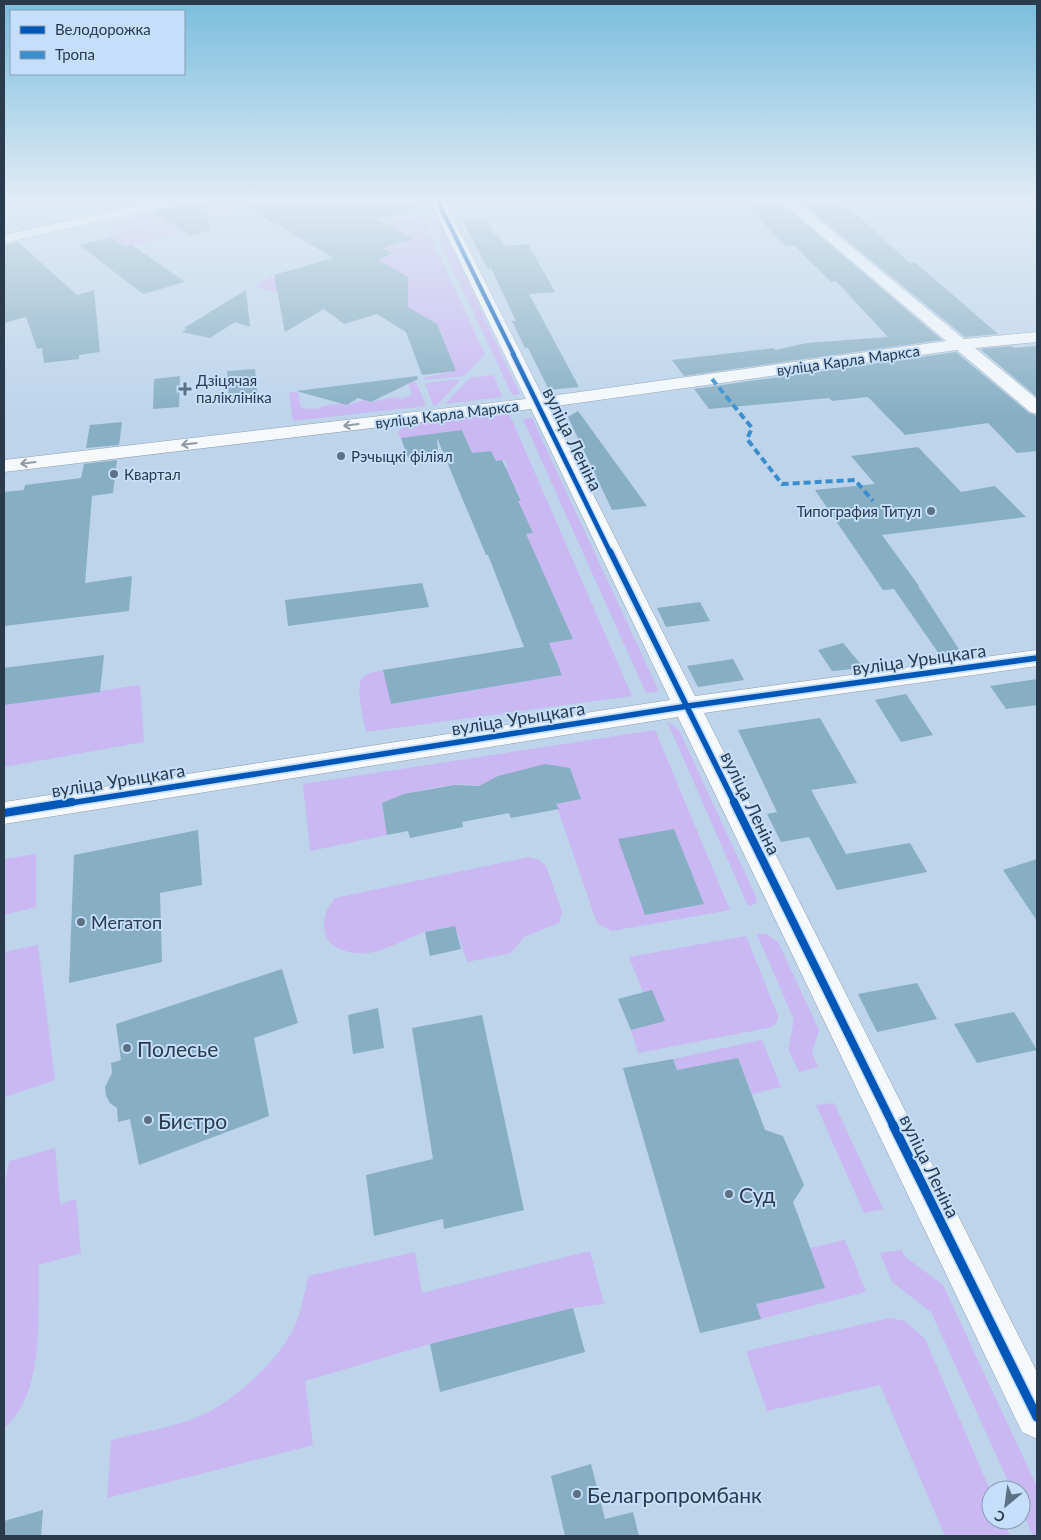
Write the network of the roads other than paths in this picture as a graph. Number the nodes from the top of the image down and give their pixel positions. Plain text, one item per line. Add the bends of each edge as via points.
1 (474, 274) edge
2 (877, 274) edge
3 (1037, 336) edge
4 (962, 344) junction
5 (538, 403) junction
6 (1037, 408) edge
7 (4, 466) edge
8 (1037, 658) edge
9 (688, 706) junction
10 (4, 813) edge
11 (1037, 1417) edge

1 - 5 street, вуліца Леніна
2 - 4 street
3 - 4 street, вуліца Карла Маркса
4 - 5 street, вуліца Карла Маркса
4 - 6 street
5 -> 7 street, вуліца Карла Маркса
5 - 9 street, вуліца Леніна
8 - 9 street, вуліца Урыцкага
9 - 10 street, вуліца Урыцкага
9 - 11 street, вуліца Леніна

